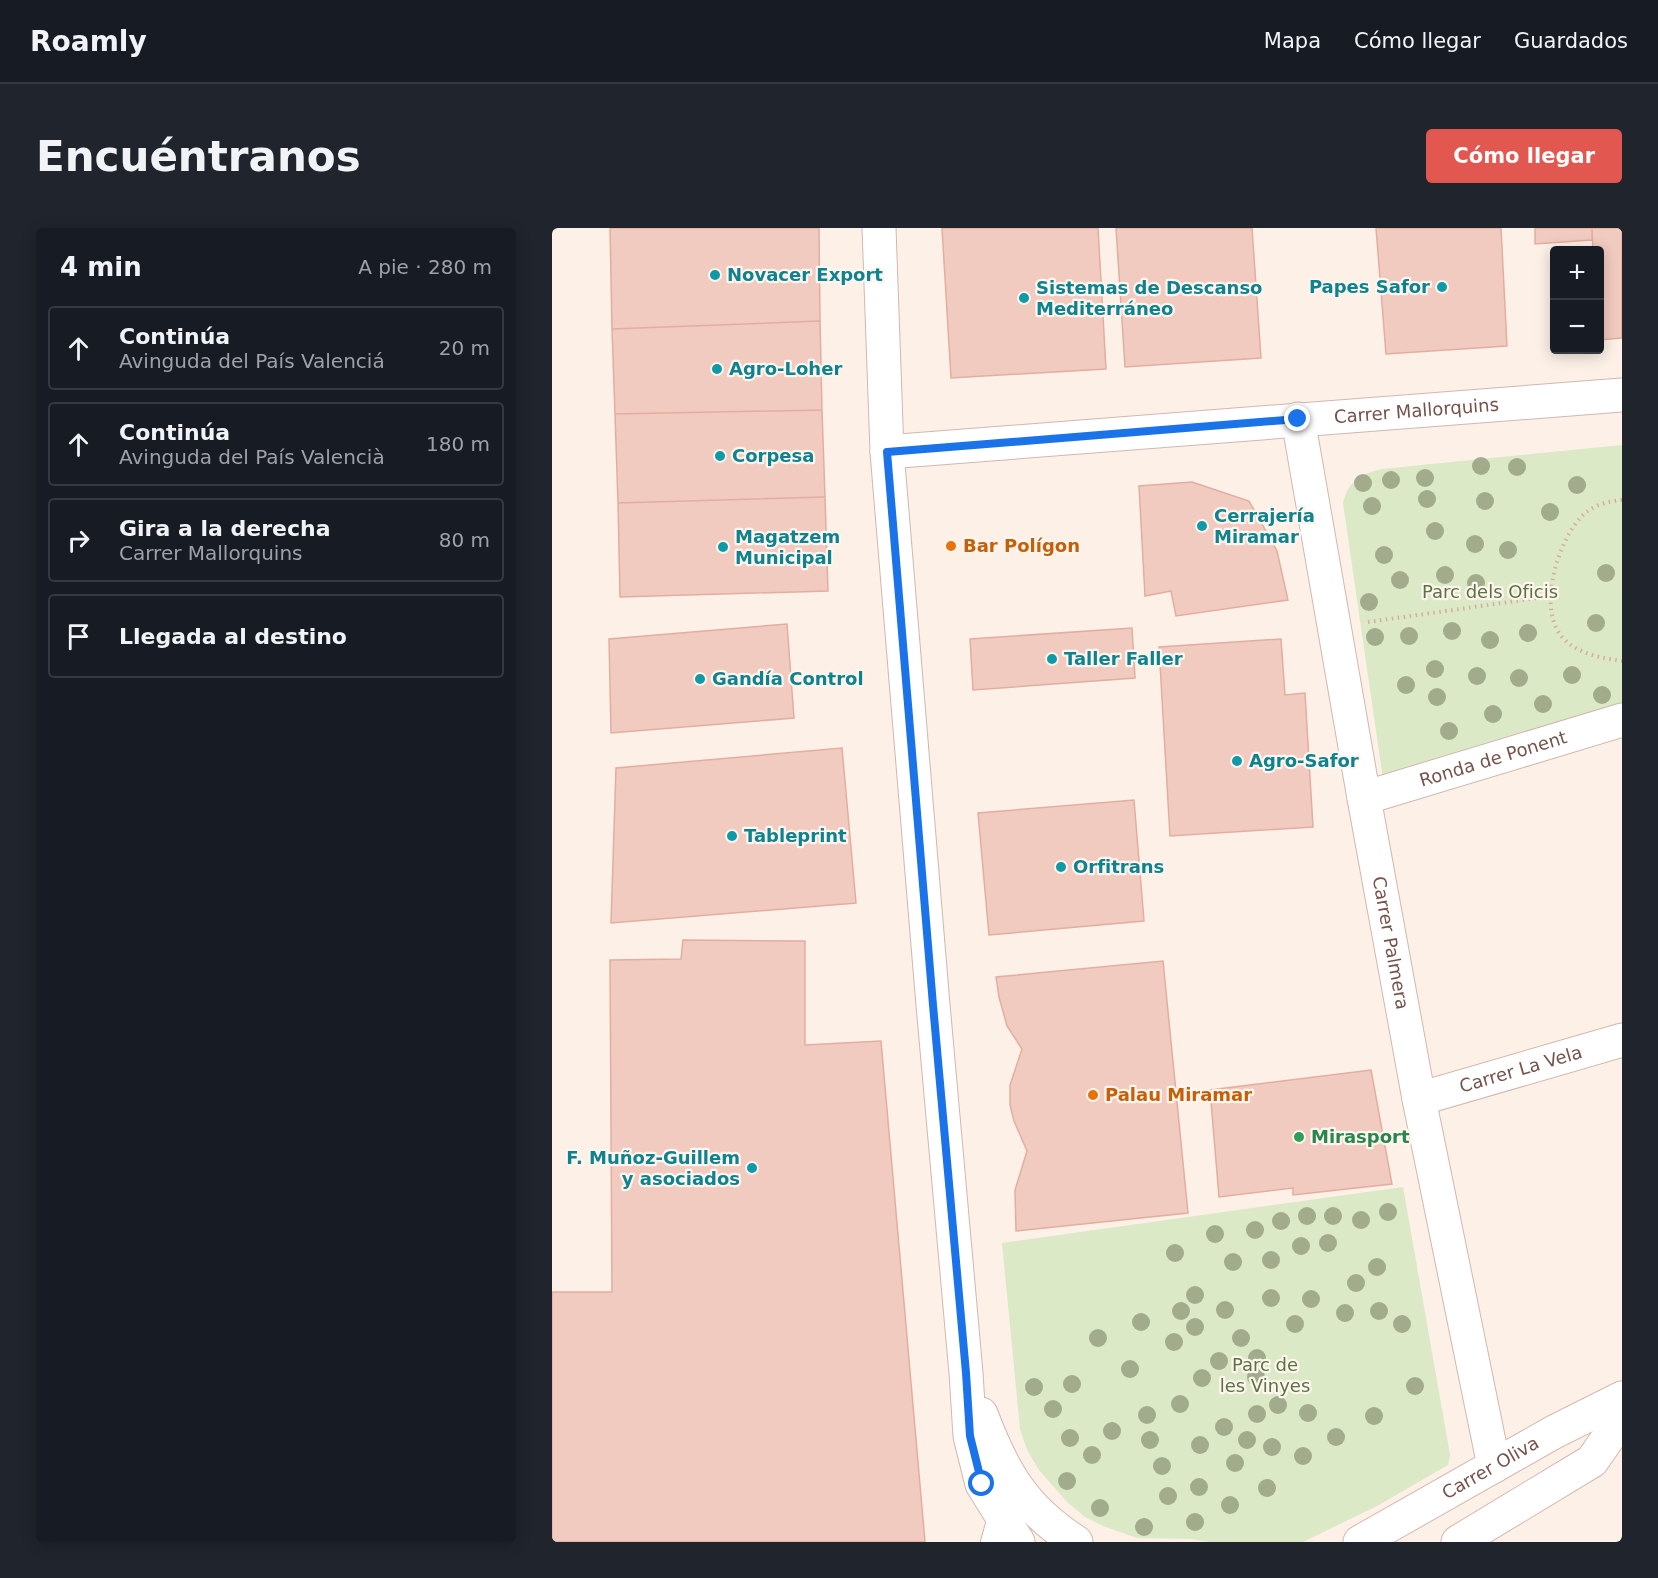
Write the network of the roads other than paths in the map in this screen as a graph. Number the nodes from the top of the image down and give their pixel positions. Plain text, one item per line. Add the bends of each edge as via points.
1 (879, 228) edge
2 (1622, 395) edge
3 (1298, 419) junction
4 (887, 452) junction
5 (1622, 720) edge
6 (1364, 798) junction
7 (1622, 1040) edge
8 (1419, 1099) junction
9 (966, 1373) junction
10 (1619, 1412) edge
11 (1494, 1466) junction
12 (995, 1528) edge
13 (1017, 1542) edge
14 (1076, 1542) edge
15 (1360, 1542) edge
16 (1399, 1542) edge
17 (1458, 1542) edge

1 - 4 street
2 - 3 street, Carrer Mallorquins
3 - 4 street, Carrer Mallorquins
3 - 6 street, Carrer Palmera
4 - 9 street
5 - 6 street, Ronda de Ponent
6 - 8 street, Carrer Palmera
7 - 8 street, Carrer La Vela
8 - 11 street, Carrer Palmera
9 - 12 street via 970,1436
9 - 14 street via 991,1442 1015,1488 1036,1511
10 - 11 street, Carrer Oliva via 1554,1432
10 - 16 street, Carrer Oliva
10 - 17 street via 1592,1461
11 - 15 street, Carrer Oliva
12 - 13 street

